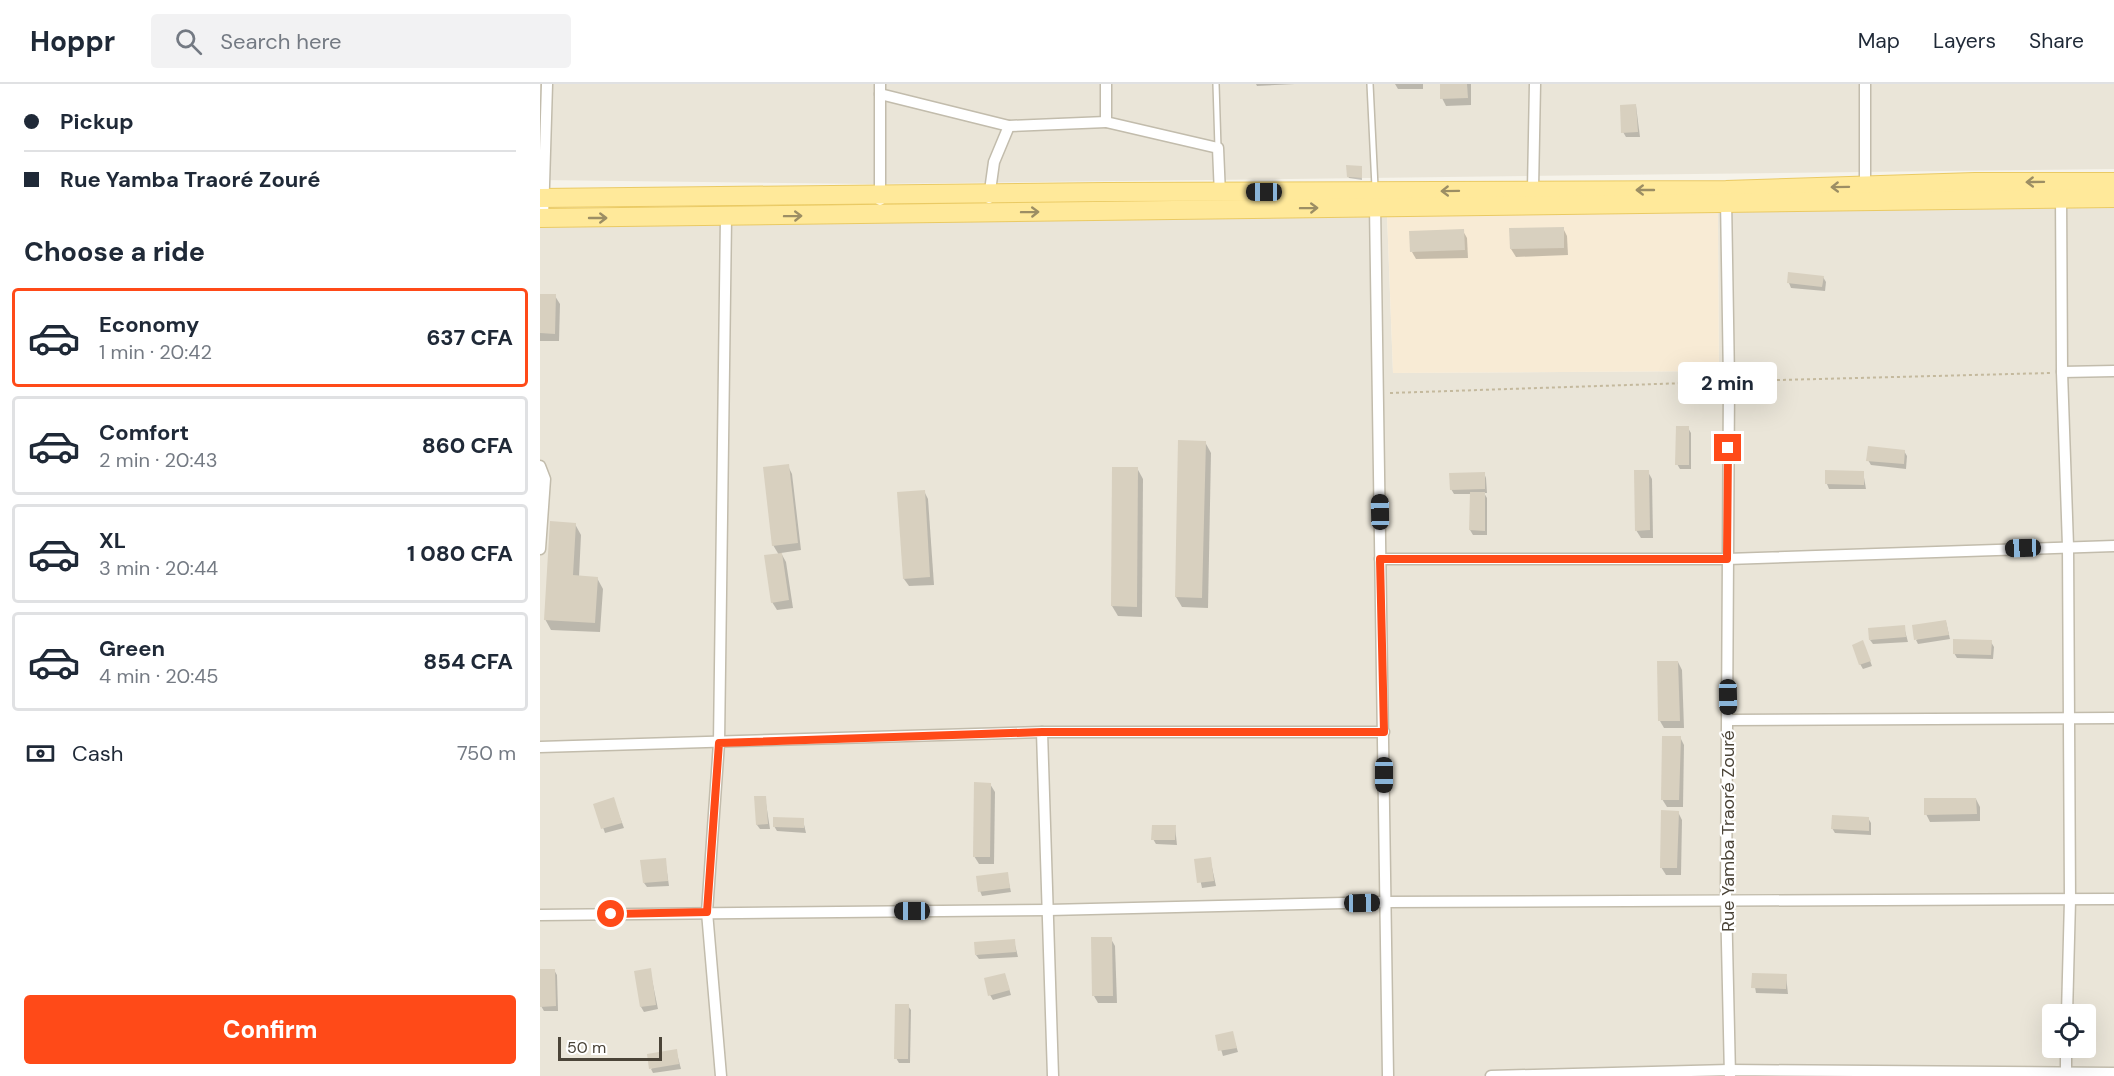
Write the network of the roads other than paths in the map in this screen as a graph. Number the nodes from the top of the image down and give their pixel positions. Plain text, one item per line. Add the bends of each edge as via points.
1 (547, 84) edge
2 (1106, 84) edge
3 (1216, 84) edge
4 (1370, 84) edge
5 (1535, 84) edge
6 (1865, 84) edge
7 (880, 89) edge
8 (1106, 122) junction
9 (1009, 126) junction
10 (1218, 148) junction
11 (2114, 182) edge
12 (1533, 189) junction
13 (2061, 190) junction
14 (989, 193) junction
15 (1864, 194) junction
16 (880, 196) junction
17 (1726, 196) junction
18 (542, 198) edge
19 (2114, 198) edge
20 (1375, 200) junction
21 (1220, 201) junction
22 (988, 213) junction
23 (880, 215) junction
24 (726, 217) junction
25 (542, 218) edge
26 (2114, 371) edge
27 (2062, 372) junction
28 (540, 466) edge
29 (2068, 546) junction
30 (2114, 546) edge
31 (540, 549) edge
32 (1380, 559) junction
33 (1727, 559) junction
34 (2069, 717) junction
35 (2114, 718) edge
36 (1728, 720) junction
37 (1042, 732) junction
38 (1384, 732) junction
39 (719, 743) junction
40 (540, 747) edge
41 (2114, 898) edge
42 (1726, 899) junction
43 (2070, 900) junction
44 (1385, 902) junction
45 (1048, 910) junction
46 (707, 912) junction
47 (540, 915) edge
48 (2067, 1004) edge
49 (2066, 1058) edge
50 (1730, 1073) edge
51 (2114, 1073) edge
52 (2066, 1075) edge
53 (721, 1076) edge
54 (1053, 1076) edge
55 (1388, 1076) edge
56 (1491, 1076) edge

1 - 18 street
2 - 8 street
3 - 10 lane
4 - 20 lane
5 - 12 street
6 - 15 street
7 - 9 street
7 - 16 street
8 - 9 street
8 - 10 street
9 - 14 street via 994,162
10 - 21 street
11 - 13 main road
17 -> 12 main road
12 -> 20 main road
13 - 15 main road
13 - 19 main road
13 - 27 street
14 - 16 main road
14 - 21 main road
14 - 22 street
15 - 17 main road
16 - 18 main road
16 - 23 street
17 - 20 main road
17 - 33 street, Rue Yamba Traoré Zouré
18 - 25 street
20 - 21 main road
20 - 32 street
22 -> 21 main road
22 - 23 main road
24 -> 23 main road
25 -> 24 main road
24 - 39 street
26 - 27 street
27 - 29 street
28 - 31 street via 545,479
29 - 30 street
29 - 33 street
29 - 34 street
32 - 33 street
32 - 38 street
33 - 36 street, Rue Yamba Traoré Zouré
34 - 35 street
34 - 36 street
34 - 43 street
36 - 42 street, Rue Yamba Traoré Zouré
37 - 38 street
37 - 39 street
37 - 45 street
38 - 44 street
39 - 40 street
39 - 46 street
41 - 43 street
42 - 43 street
42 - 44 street
42 - 50 street, Rue Yamba Traoré Zouré
43 - 48 street
44 - 45 street
44 - 55 street
45 - 46 street
45 - 54 street
46 - 47 street
46 - 53 street
49 - 52 street
50 - 52 street
50 - 56 street
51 - 52 street

